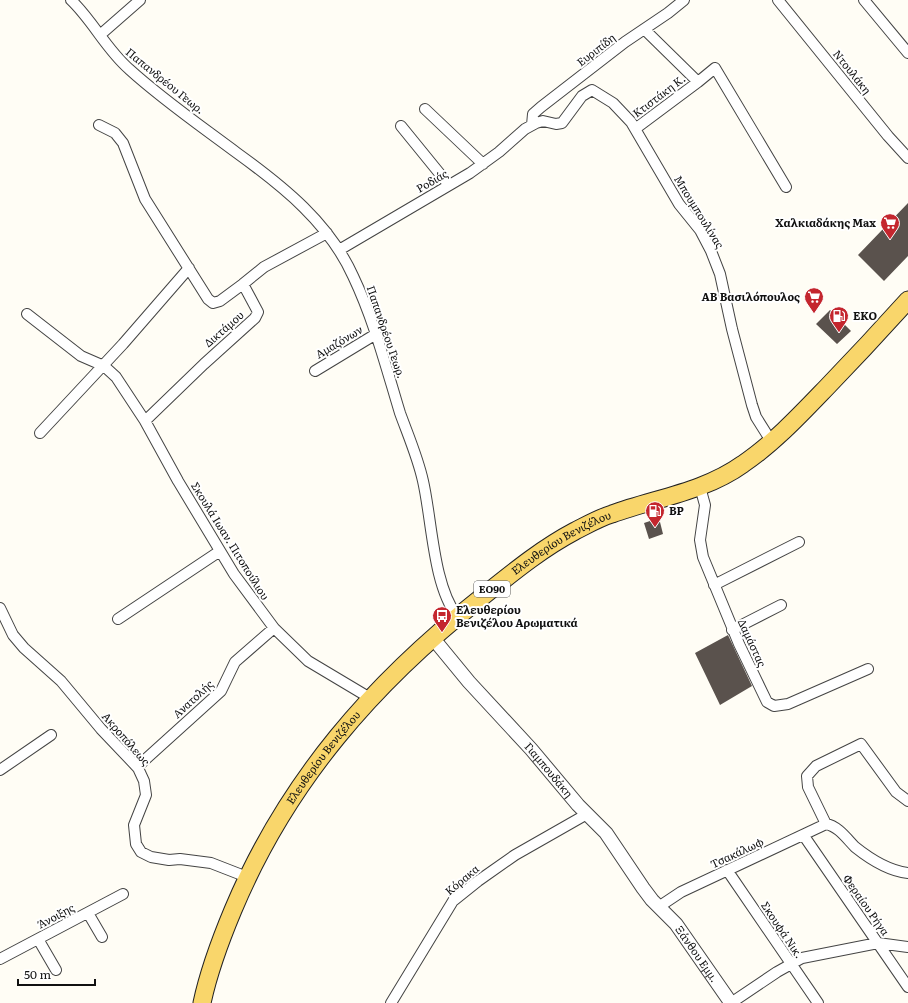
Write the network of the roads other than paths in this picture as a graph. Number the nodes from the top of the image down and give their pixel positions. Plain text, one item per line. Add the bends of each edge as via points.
1 (71, 0) edge
2 (140, 0) edge
3 (684, 0) edge
4 (778, 0) edge
5 (864, 0) edge
6 (644, 29) junction
7 (100, 35) junction
8 (908, 53) edge
9 (698, 82) junction
10 (425, 109) dead end
11 (99, 125) dead end
12 (532, 125) junction
13 (401, 126) dead end
14 (635, 128) junction
15 (908, 158) edge
16 (483, 164) junction
17 (449, 185) junction
18 (786, 187) dead end
19 (327, 233) junction
20 (339, 250) junction
21 (189, 268) junction
22 (243, 284) junction
23 (908, 300) edge
24 (27, 314) dead end
25 (376, 334) junction
26 (104, 366) junction
27 (314, 371) dead end
28 (145, 421) junction
29 (40, 433) dead end
30 (771, 441) junction
31 (700, 487) junction
32 (799, 542) dead end
33 (220, 551) junction
34 (714, 585) junction
35 (781, 605) dead end
36 (0, 608) edge
37 (457, 616) junction
38 (118, 619) dead end
39 (274, 628) junction
40 (732, 630) junction
41 (432, 637) junction
42 (868, 669) dead end
43 (370, 698) junction
44 (51, 735) dead end
45 (137, 767) junction
46 (0, 770) edge
47 (908, 801) edge
48 (587, 814) junction
49 (826, 824) junction
50 (804, 836) junction
51 (727, 870) junction
52 (908, 873) edge
53 (247, 878) junction
54 (123, 894) dead end
55 (660, 906) junction
56 (88, 913) junction
57 (102, 938) dead end
58 (38, 939) junction
59 (878, 943) junction
60 (908, 947) edge
61 (0, 959) edge
62 (791, 964) junction
63 (56, 970) dead end
64 (908, 987) edge
65 (202, 1003) edge
66 (391, 1003) edge
67 (731, 1003) edge
68 (818, 1003) edge

1 - 7 street, Παπανδρέου Γεωρ.
2 - 7 street
3 - 6 street, Ευριπίδη
4 - 15 street, Ντουλάκη
5 - 8 street
6 - 9 street
6 - 12 street, Ευριπίδη via 541,107 533,114
7 - 19 street, Παπανδρέου Γεωρ. via 116,57 135,74 281,186
9 - 14 street, Κτιστάκη Κ.
9 - 18 street, Κτιστάκη Κ. via 715,68
10 - 16 street
11 - 21 street via 115,132 123,143 145,199
12 - 14 street, Μπουμπουλίνας via 543,121 562,123 580,98 592,90 613,103
12 - 16 street, Ροδιάς
13 - 17 street
14 - 30 street, Μπουμπουλίνας via 679,204 700,230 716,261 752,405 756,417
16 - 17 street, Ροδιάς
17 - 20 street, Ροδιάς
19 - 20 street, Παπανδρέου Γεωρ.
19 - 22 street via 264,267
20 - 25 street, Παπανδρέου Γεωρ. via 357,285
21 - 22 street via 213,303 220,301
21 - 26 street
22 - 28 street, Δικτάμου via 258,312 255,318
23 - 30 main road, Ελευθερίου Βενιζέλου / ΕΟ90 via 814,400
24 - 26 street via 81,356
25 - 27 street, Αμαζόνων
25 - 37 street, Παπανδρέου Γεωρ. via 421,471 444,590 450,607
26 - 28 street, Σκουλά Ιωαν. Πιτοπούλιου via 116,377
26 - 29 street
28 - 33 street, Σκουλά Ιωαν. Πιτοπούλιου
30 - 31 main road, Ελευθερίου Βενιζέλου / ΕΟ90 via 737,468
31 - 34 street, Δαμάστας via 705,505 700,546
31 - 37 main road, Ελευθερίου Βενιζέλου / ΕΟ90 via 622,510 589,524 525,563
32 - 34 street
33 - 38 street
33 - 39 street, Σκουλά Ιωαν. Πιτοπούλιου
34 - 40 street, Δαμάστας
35 - 40 street
36 - 45 street, Ακροπόλεως via 13,635 24,648 61,680 101,729
37 - 41 main road, Ελευθερίου Βενιζέλου / ΕΟ90
39 - 43 street, Σκουλά Ιωαν. Πιτοπούλιου via 308,661
39 - 45 street, Ανατολής via 235,662 221,691
40 - 42 street, Δαμάστας via 765,699 774,706 788,704
41 - 43 main road, Ελευθερίου Βενιζέλου / ΕΟ90
41 - 48 street, Γιαμπουδάκη
43 - 53 main road, Ελευθερίου Βενιζέλου / ΕΟ90 via 334,739 306,777 282,814
44 - 46 street
45 - 53 street, Ακροπόλεως via 144,781 146,795 134,825 136,844 141,852 151,857 169,860 211,863
47 - 49 street via 896,792 861,744 816,766 807,776 808,787
48 - 55 street, Γιαμπουδάκη via 606,833 643,888
48 - 66 street, Κόρακα via 516,854 454,900
49 - 50 street, Τσακάλωφ
49 - 52 street via 832,825 856,847 881,864
50 - 51 street, Τσακάλωφ
50 - 59 street, Φεραίου Ρήγα
51 - 55 street, Τσακάλωφ via 681,892
51 - 62 street, Σκουφά Νικ.
53 - 65 main road, Ελευθερίου Βενιζέλου / ΕΟ90 via 209,971
54 - 56 street, Άνοιξης
55 - 67 street, Ξάνθου Εμμ. via 676,924
56 - 57 street
56 - 58 street, Άνοιξης
58 - 61 street, Άνοιξης
58 - 63 street
59 - 60 street
59 - 62 street via 802,958
59 - 64 street, Φεραίου Ρήγα
62 - 67 street
62 - 68 street, Σκουφά Νικ.

